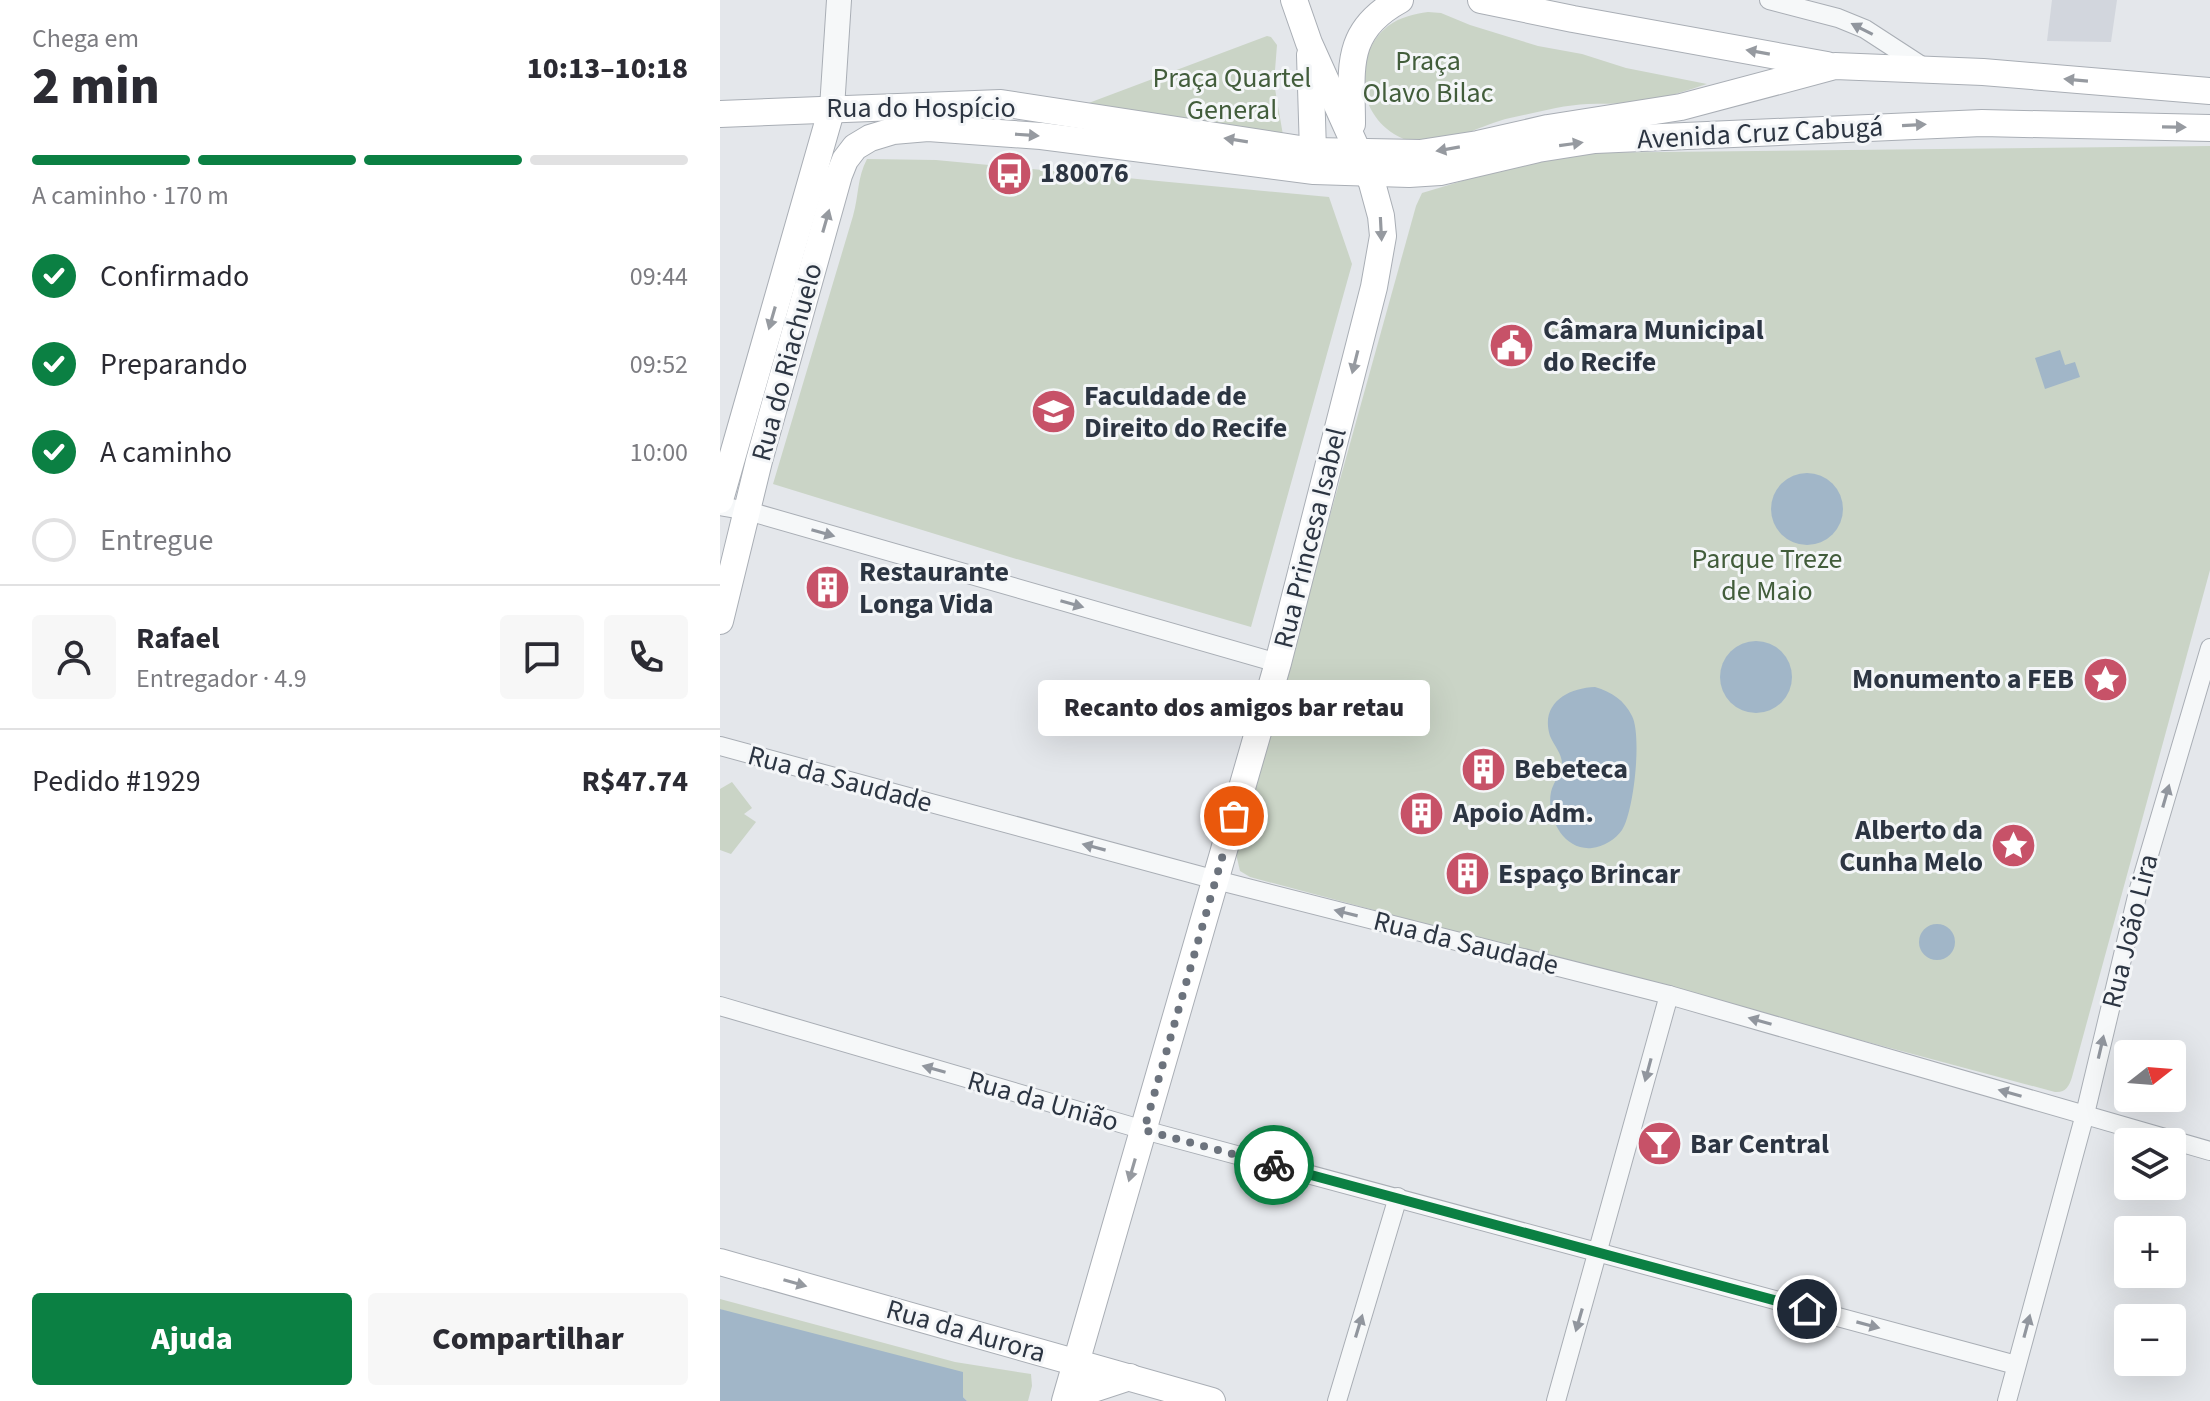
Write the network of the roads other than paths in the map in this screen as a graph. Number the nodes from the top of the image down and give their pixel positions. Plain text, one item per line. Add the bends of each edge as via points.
1 (839, 0) edge
2 (1294, 0) edge
3 (1400, 0) edge
4 (1481, 0) edge
5 (1769, 0) edge
6 (1309, 43) junction
7 (1835, 66) junction
8 (1928, 70) junction
9 (2210, 91) edge
10 (832, 108) junction
11 (720, 114) edge
12 (2210, 128) edge
13 (893, 131) joint
14 (1360, 154) junction
15 (1314, 161) junction
16 (720, 503) edge
17 (748, 511) junction
18 (720, 621) edge
19 (2210, 648) edge
20 (1278, 663) junction
21 (720, 746) edge
22 (1216, 880) junction
23 (1669, 995) junction
24 (720, 1006) edge
25 (2085, 1114) junction
26 (1144, 1130) junction
27 (2210, 1151) edge
28 (1398, 1197) junction
29 (1598, 1252) junction
30 (720, 1262) edge
31 (1076, 1362) junction
32 (2016, 1365) junction
33 (1130, 1377) junction
34 (1066, 1401) edge
35 (1212, 1401) edge
36 (1337, 1401) edge
37 (1556, 1401) edge
38 (2007, 1401) edge

1 - 10 street, Rua do Riachuelo
2 - 6 main road
3 - 14 main road via 1367,24 1354,52 1351,80
7 -> 4 main road
8 -> 5 street via 1865,29
6 - 14 main road
6 - 15 main road
7 - 8 main road, Avenida Cruz Cabugá
7 -> 14 main road, Avenida Cruz Cabugá via 1646,114 1433,152
9 -> 8 main road, Avenida Cruz Cabugá
10 - 11 main road, Rua do Hospício
15 -> 10 main road, Rua do Hospício via 1001,103
10 -> 16 main road, Rua do Riachuelo
14 -> 12 main road, Avenida Cruz Cabugá via 1409,174 1611,139 1982,123
13 -> 15 main road, Rua do Hospício via 928,128 1041,136
17 -> 13 main road, Rua do Riachuelo via 839,175 855,147
14 - 15 main road, Avenida Cruz Cabugá
14 -> 20 main road, Rua Princesa Isabel via 1383,236
16 - 17 street
17 - 18 main road, Rua do Riachuelo
17 -> 20 street
25 -> 19 street, Rua João Lira via 2138,892
20 - 22 main road, Rua Princesa Isabel
22 -> 21 street, Rua da Saudade
23 -> 22 street, Rua da Saudade
22 - 26 main road, Rua Princesa Isabel
25 -> 23 street, Rua da Saudade
23 -> 29 street
26 -> 24 street, Rua da União
25 - 27 street, Rua da Saudade
32 -> 25 street, Rua João Lira
26 - 28 street, Rua da União
26 -> 31 main road, Rua Princesa Isabel
28 - 29 street, Rua da União
36 -> 28 street
29 -> 32 street, Rua da União
29 -> 37 street
30 -> 31 main road, Rua da Aurora
31 - 33 main road, Rua da Aurora
31 - 34 main road, Rua Princesa Isabel
32 - 38 street, Rua João Lira
33 - 34 main road
33 - 35 main road, Rua da Aurora

